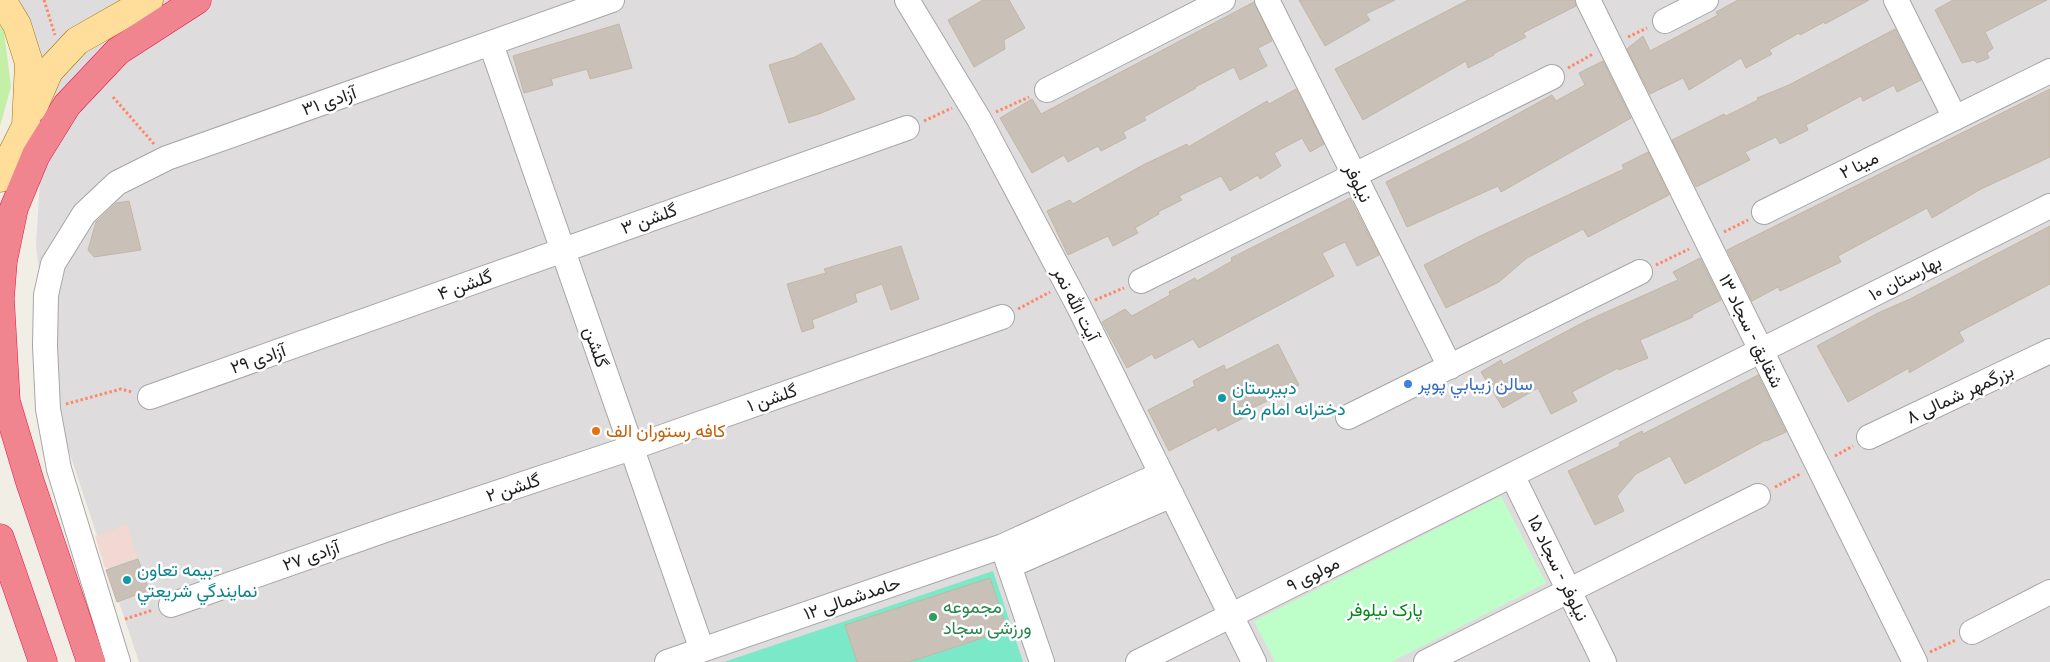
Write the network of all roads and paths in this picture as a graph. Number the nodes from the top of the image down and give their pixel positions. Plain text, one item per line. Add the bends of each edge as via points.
1 (2, 0) edge
2 (44, 0) edge
3 (149, 0) edge
4 (197, 0) edge
5 (612, 0) edge
6 (907, 0) edge
7 (1223, 0) edge
8 (1267, 0) edge
9 (1588, 0) edge
10 (1706, 0) edge
11 (1896, 0) edge
12 (1665, 20) dead end
13 (58, 43) dead end
14 (491, 44) junction
15 (2050, 70) edge
16 (1552, 77) dead end
17 (1047, 90) joint
18 (113, 98) dead end
19 (974, 110) junction
20 (1954, 118) junction
21 (26, 126) junction
22 (907, 128) joint
23 (167, 158) junction
24 (1355, 176) junction
25 (0, 178) edge
26 (2050, 206) edge
27 (1764, 212) dead end
28 (563, 250) junction
29 (1640, 272) dead end
30 (1141, 282) joint
31 (1066, 284) junction
32 (1079, 308) junction
33 (1002, 317) joint
34 (367, 321) joint
35 (1760, 351) junction
36 (2050, 351) edge
37 (1450, 367) junction
38 (3, 391) edge
39 (150, 397) joint
40 (48, 409) junction
41 (1636, 413) joint
42 (1348, 417) dead end
43 (1869, 437) dead end
44 (632, 448) junction
45 (1161, 474) junction
46 (1512, 475) junction
47 (1172, 495) junction
48 (1758, 496) dead end
49 (394, 527) joint
50 (0, 538) edge
51 (1006, 556) junction
52 (1569, 590) junction
53 (2050, 592) edge
54 (171, 605) joint
55 (1231, 615) junction
56 (105, 624) junction
57 (1972, 632) joint
58 (702, 650) junction
59 (1141, 661) edge
60 (1915, 661) edge
61 (43, 662) edge
62 (91, 662) edge
63 (118, 662) edge
64 (667, 662) edge
65 (1042, 662) edge
66 (1254, 662) edge
67 (1426, 662) edge
68 (1604, 662) edge

1 - 21 main road via 17,25 29,63
2 - 13 path
3 - 21 main road via 77,41 49,70
4 - 38 highway via 118,51 67,105 36,155 14,208 3,261 0,298
5 - 14 street, آزادی ۳۱
6 - 19 street, آیت الله نمر
7 - 17 street
8 - 24 street, نیلوفر
9 - 35 street, شقایق - سجاد ۱۳
10 - 12 street
11 - 20 street
14 - 23 street, آزادی ۳۱
14 - 28 street, گلشن
15 - 20 street, مینا ۲
16 - 24 street
17 - 19 path
18 - 23 path
19 - 22 path
19 - 31 street, آیت الله نمر
20 - 27 street, مینا ۲
21 - 25 main road
22 - 28 street, گلشن ۳
23 - 40 street, آزادی ۳۱ via 118,183 84,214 53,264 46,295
24 - 30 street
24 - 37 street, نیلوفر
26 - 35 street, بهارستان ۱۰
28 - 34 street, گلشن ۴
28 - 44 street, گلشن
29 - 37 street
30 - 32 path
31 - 32 street, آیت الله نمر
31 - 33 path
32 - 45 street, آیت الله نمر
33 - 44 street, گلشن ۱
34 - 39 street, آزادی ۲۹
35 - 41 street, بهارستان ۱۰
35 - 60 street, شقایق - سجاد ۱۳
36 - 43 street, بزرگمهر شمالی ۸
37 - 42 street
38 - 62 highway
39 - 40 path via 121,389
40 - 56 street, آزادی ۳۱ via 59,469
41 - 46 street, مولوی ۹
44 - 49 street, گلشن ۲
44 - 58 street, گلشن
45 - 47 street, آیت الله نمر
45 - 51 street
46 - 52 street, نیلوفر - سجاد ۱۵
46 - 55 street, مولوی ۹
47 - 51 street
47 - 55 street, آیت الله نمر
48 - 52 street
49 - 54 street, ۲۷ آزادی
50 - 61 highway
51 - 58 street, حامدشمالی ۱۲
51 - 65 street
52 - 67 street
52 - 68 street, نیلوفر - سجاد ۱۵
53 - 57 street
54 - 56 path
55 - 59 street, مولوی ۹
55 - 66 street, آیت الله نمر
56 - 63 street, آزادی ۳۱
57 - 60 path
58 - 64 street, حامدشمالی ۱۲

